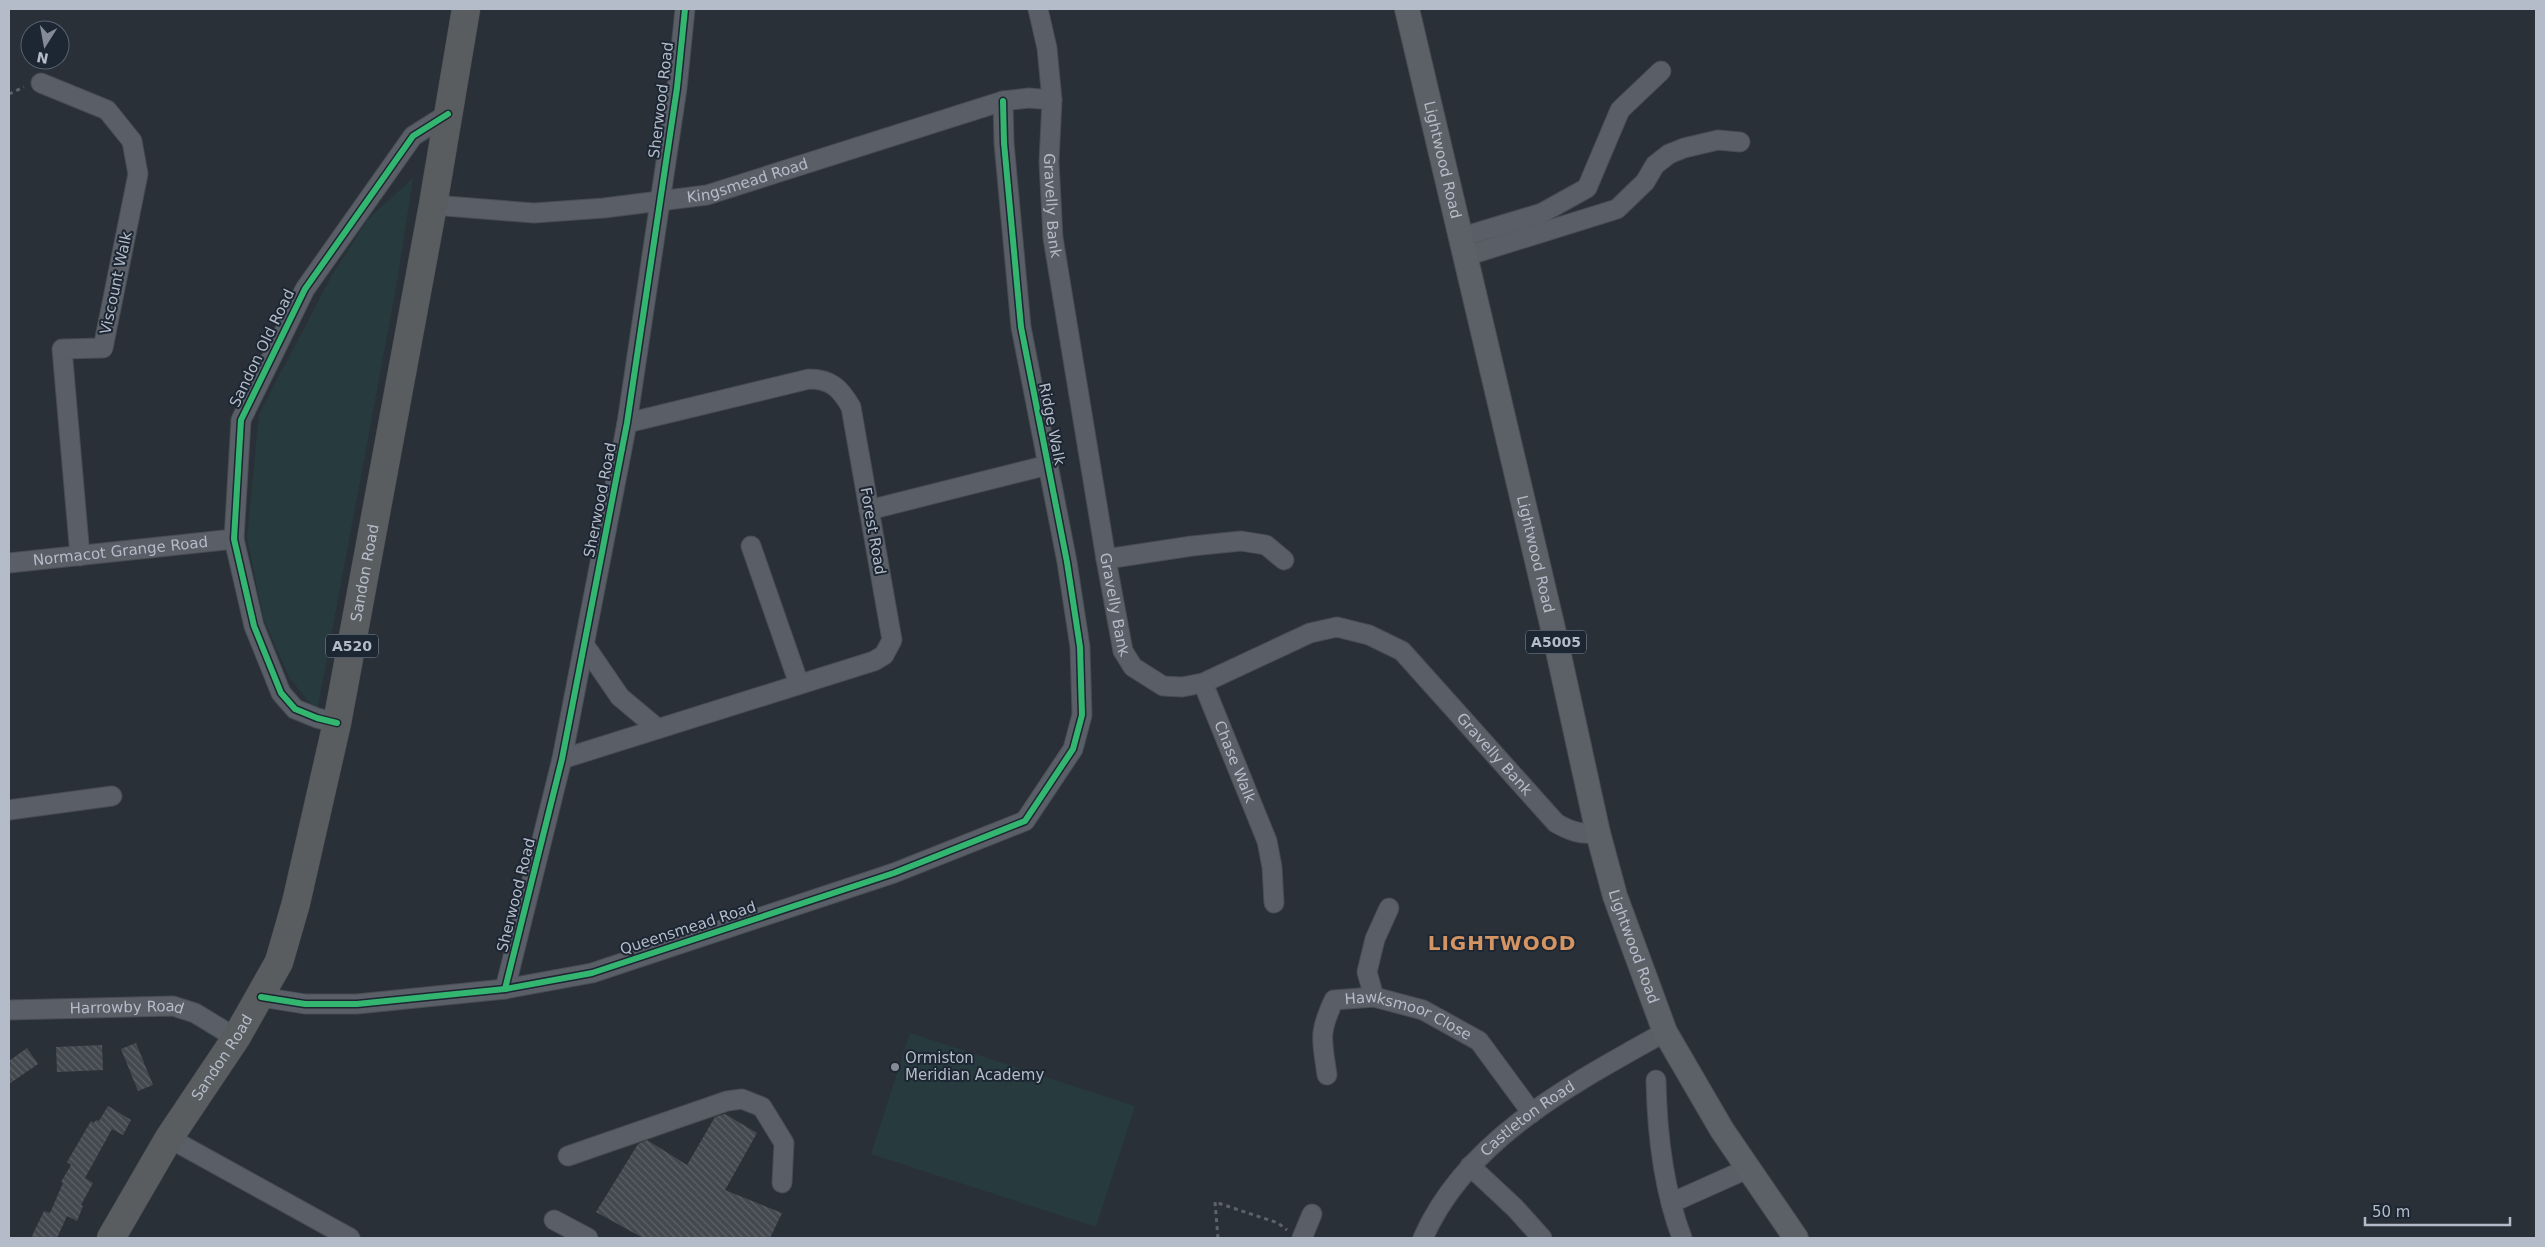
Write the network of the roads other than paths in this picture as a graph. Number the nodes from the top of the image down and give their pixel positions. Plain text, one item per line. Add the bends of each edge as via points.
1 (466, 9) edge
2 (685, 9) edge
3 (1038, 9) edge
4 (1407, 9) edge
5 (1661, 71) dead end
6 (41, 83) dead end
7 (1052, 100) junction
8 (1003, 101) junction
9 (448, 114) junction
10 (1740, 142) dead end
11 (660, 202) junction
12 (433, 205) junction
13 (1464, 247) junction
14 (627, 423) junction
15 (1048, 465) junction
16 (868, 510) junction
17 (234, 539) junction
18 (751, 546) dead end
19 (80, 556) junction
20 (1106, 560) junction
21 (1284, 560) dead end
22 (9, 564) edge
23 (585, 646) junction
24 (1203, 683) junction
25 (799, 684) junction
26 (337, 722) junction
27 (656, 728) junction
28 (1073, 750) joint
29 (562, 759) junction
30 (112, 796) dead end
31 (9, 810) edge
32 (1598, 834) junction
33 (1274, 903) dead end
34 (1389, 908) dead end
35 (505, 989) junction
36 (1374, 996) junction
37 (261, 998) junction
38 (9, 1010) edge
39 (1665, 1032) junction
40 (236, 1038) junction
41 (1327, 1075) dead end
42 (1656, 1080) dead end
43 (1532, 1113) junction
44 (169, 1138) junction
45 (568, 1156) dead end
46 (1470, 1166) junction
47 (1747, 1169) junction
48 (782, 1183) dead end
49 (1671, 1203) junction
50 (1312, 1214) dead end
51 (554, 1220) dead end
52 (1296, 1236) edge
53 (111, 1238) edge
54 (350, 1238) edge
55 (588, 1238) edge
56 (1423, 1238) edge
57 (1542, 1238) edge
58 (1682, 1238) edge
59 (1796, 1238) edge

1 - 9 highway, Sandon Road / A520
2 - 11 street, Sherwood Road
3 - 7 street, Gravelly Bank via 1047,48
4 - 13 main road, Lightwood Road / A5005
5 - 13 street via 1620,110 1587,188 1542,213
6 - 19 street, Viscount Walk via 107,110 132,141 138,174 103,348 62,349
7 - 8 street, Kingsmead Road
7 - 20 street, Gravelly Bank via 1049,162 1054,238
8 - 11 street, Kingsmead Road via 708,195
8 - 15 street, Ridge Walk via 1021,327
9 - 12 highway, Sandon Road / A520
9 - 17 street, Sandon Old Road via 413,136 305,289 241,420
10 - 13 street via 1718,140 1676,151 1654,164 1645,182 1617,209
11 - 12 street, Kingsmead Road via 534,213
11 - 14 street, Sherwood Road
12 - 26 highway, Sandon Road / A520
13 - 32 main road, Lightwood Road / A5005
14 - 16 street, Forest Road via 809,378 824,379 842,392 851,407
14 - 23 street, Sherwood Road
15 - 16 street
15 - 28 street, Ridge Walk via 1080,647 1082,715
16 - 25 street, Forest Road via 892,640 890,648 874,661
17 - 19 street, Normacot Grange Road
17 - 26 street, Sandon Old Road via 254,626 281,692 295,709
18 - 25 street
19 - 22 street, Normacot Grange Road
20 - 21 street via 1241,541 1266,545
20 - 24 street, Gravelly Bank via 1123,651 1133,667 1163,686 1182,688
23 - 27 street via 620,697
23 - 29 street, Sherwood Road
24 - 32 street, Gravelly Bank via 1310,633 1337,627 1369,635 1402,650 1556,823 1585,835
24 - 33 street, Chase Walk via 1267,841
25 - 27 street, Forest Road
26 - 37 highway, Sandon Road / A520 via 296,903 279,962
27 - 29 street, Forest Road
28 - 35 street, Queensmead Road via 1025,821 894,873 685,943 592,973
29 - 35 street, Sherwood Road
30 - 31 street
32 - 39 main road, Lightwood Road / A5005 via 1615,896
34 - 36 street via 1375,939 1367,972
35 - 37 street, Queensmead Road via 357,1004 305,1004
36 - 41 street, Hawksmoor Close via 1334,1000 1321,1035
36 - 43 street, Hawksmoor Close via 1423,1010 1479,1040
37 - 40 highway, Sandon Road / A520
38 - 40 street, Harrowby Road via 173,1006 195,1013
39 - 43 street, Castleton Road via 1592,1073
39 - 47 main road, Lightwood Road / A5005
40 - 44 highway, Sandon Road / A520
42 - 49 street via 1657,1124
43 - 46 street, Castleton Road
44 - 53 highway, Sandon Road / A520
44 - 54 street
45 - 48 street via 727,1101 742,1099 762,1107 784,1143
46 - 56 street, Castleton Road via 1450,1191
46 - 57 street
47 - 49 street
47 - 59 main road, Lightwood Road / A5005
49 - 58 street
50 - 52 street
51 - 55 street

